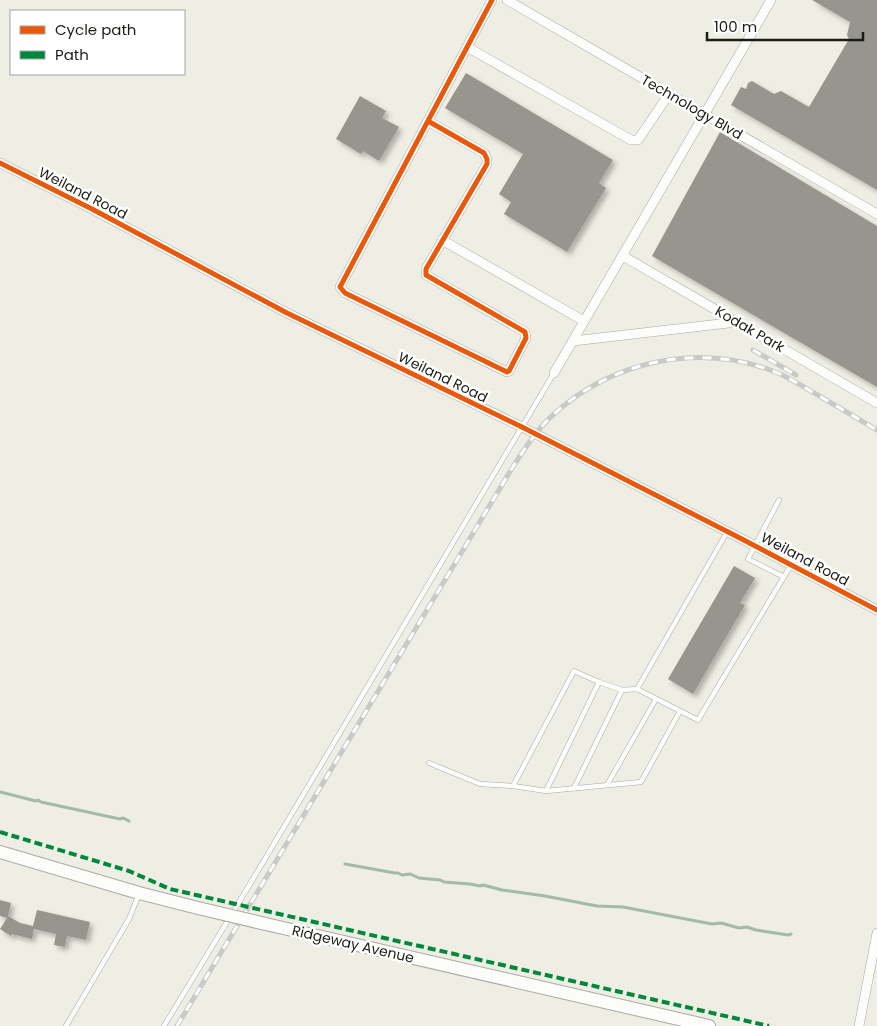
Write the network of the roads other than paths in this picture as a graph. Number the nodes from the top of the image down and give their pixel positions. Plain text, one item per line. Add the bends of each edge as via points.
1 (492, 0) edge
2 (508, 0) edge
3 (771, 0) edge
4 (467, 47) junction
5 (669, 94) junction
6 (704, 115) junction
7 (428, 121) junction
8 (0, 164) edge
9 (877, 214) edge
10 (442, 240) junction
11 (623, 256) junction
12 (584, 321) junction
13 (738, 322) junction
14 (573, 341) junction
15 (554, 373) joint
16 (877, 403) edge
17 (522, 427) junction
18 (779, 500) dead end
19 (727, 532) junction
20 (756, 546) junction
21 (791, 565) junction
22 (784, 577) junction
23 (877, 610) edge
24 (599, 682) junction
25 (637, 689) junction
26 (622, 690) junction
27 (656, 699) junction
28 (680, 711) junction
29 (429, 763) dead end
30 (607, 785) junction
31 (514, 786) junction
32 (574, 788) junction
33 (546, 791) junction
34 (0, 852) edge
35 (139, 893) junction
36 (877, 933) edge
37 (66, 1026) edge
38 (164, 1026) edge
39 (709, 1026) edge
40 (859, 1026) edge

1 - 4 street
2 - 5 street, Technology Blvd
3 - 6 street
4 - 5 street via 632,140 638,140
4 - 7 street
5 - 6 street, Technology Blvd
6 - 9 street, Technology Blvd
6 - 11 street
7 - 10 street via 484,153 487,159
7 - 10 street via 340,287 345,293 509,371 526,338 525,332 426,275
8 - 17 street, Weiland Road via 287,313
10 - 12 street
11 - 12 street
11 - 13 street, Kodak Park
12 - 14 street
13 - 14 street
13 - 16 street, Kodak Park
14 - 15 street
15 - 17 lane
17 - 19 street, Weiland Road
17 - 38 lane
18 - 20 lane
19 - 20 street, Weiland Road
19 - 25 lane
20 - 21 street, Weiland Road
20 - 22 lane via 748,559
21 - 22 lane
21 - 23 street, Weiland Road
22 - 28 lane via 698,720
24 - 26 lane
24 - 31 lane via 574,671
24 - 33 lane
25 - 26 lane
25 - 27 lane
26 - 32 lane
27 - 28 lane
27 - 30 lane
28 - 30 lane via 641,782
29 - 31 lane via 480,784
30 - 32 lane
31 - 33 lane
32 - 33 lane
34 - 35 main road, Ridgeway Avenue
35 - 37 lane via 129,919
35 - 39 main road, Ridgeway Avenue, bridge
36 - 40 street

